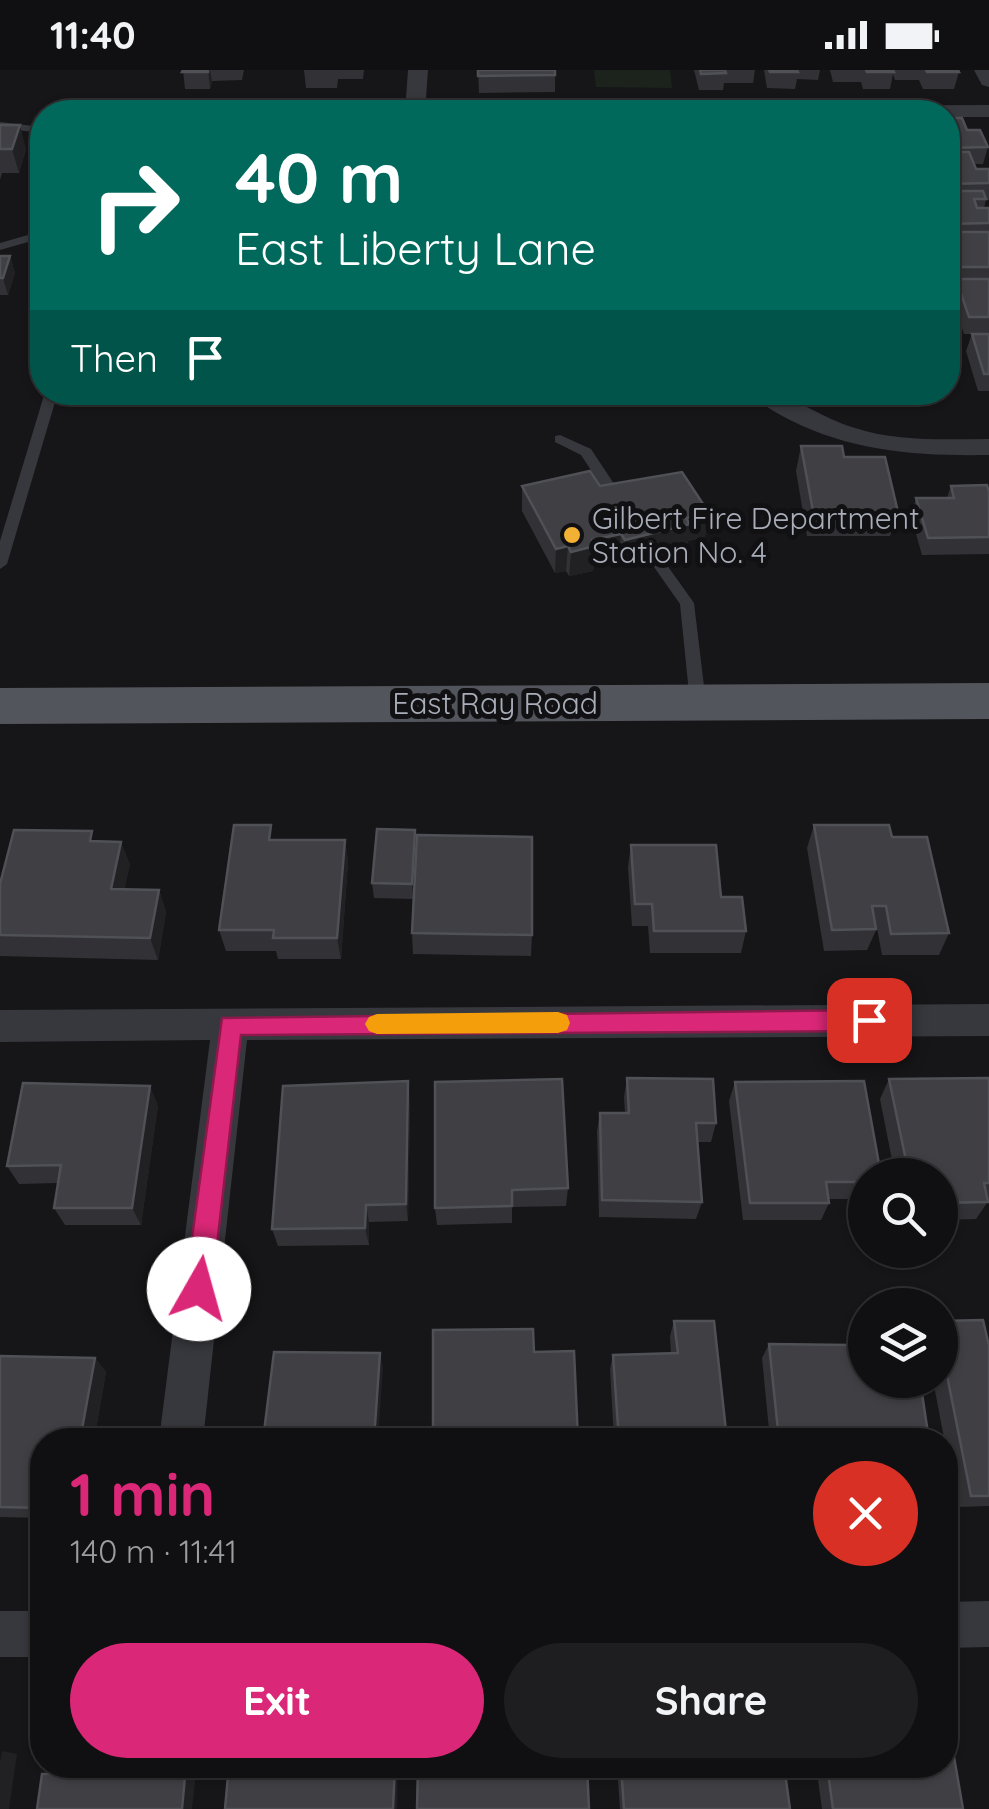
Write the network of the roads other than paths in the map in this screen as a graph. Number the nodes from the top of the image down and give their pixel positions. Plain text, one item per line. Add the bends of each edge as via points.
1 (418, 70) edge
2 (984, 70) edge
3 (989, 81) edge
4 (416, 100) edge
5 (960, 111) edge
6 (989, 111) edge
7 (0, 126) edge
8 (30, 129) edge
9 (30, 238) edge
10 (0, 247) edge
11 (48, 405) edge
12 (786, 405) edge
13 (560, 439) dead end
14 (989, 447) edge
15 (622, 506) edge
16 (654, 556) edge
17 (0, 564) edge
18 (989, 701) edge
19 (698, 703) junction
20 (0, 706) edge
21 (989, 1020) edge
22 (230, 1025) junction
23 (0, 1026) edge
24 (182, 1428) edge
25 (958, 1624) edge
26 (989, 1624) edge
27 (0, 1634) edge
28 (30, 1634) edge

1 - 4 street
2 - 3 street
5 - 6 street
7 - 8 lane
9 - 10 lane
11 - 17 lane
12 - 14 street via 853,439 898,447
13 - 15 lane via 586,452
16 - 19 lane via 687,603
18 - 19 main road, East Ray Road
19 - 20 main road, East Ray Road
21 - 22 street
22 - 23 street
22 - 24 street
25 - 26 street
27 - 28 street

